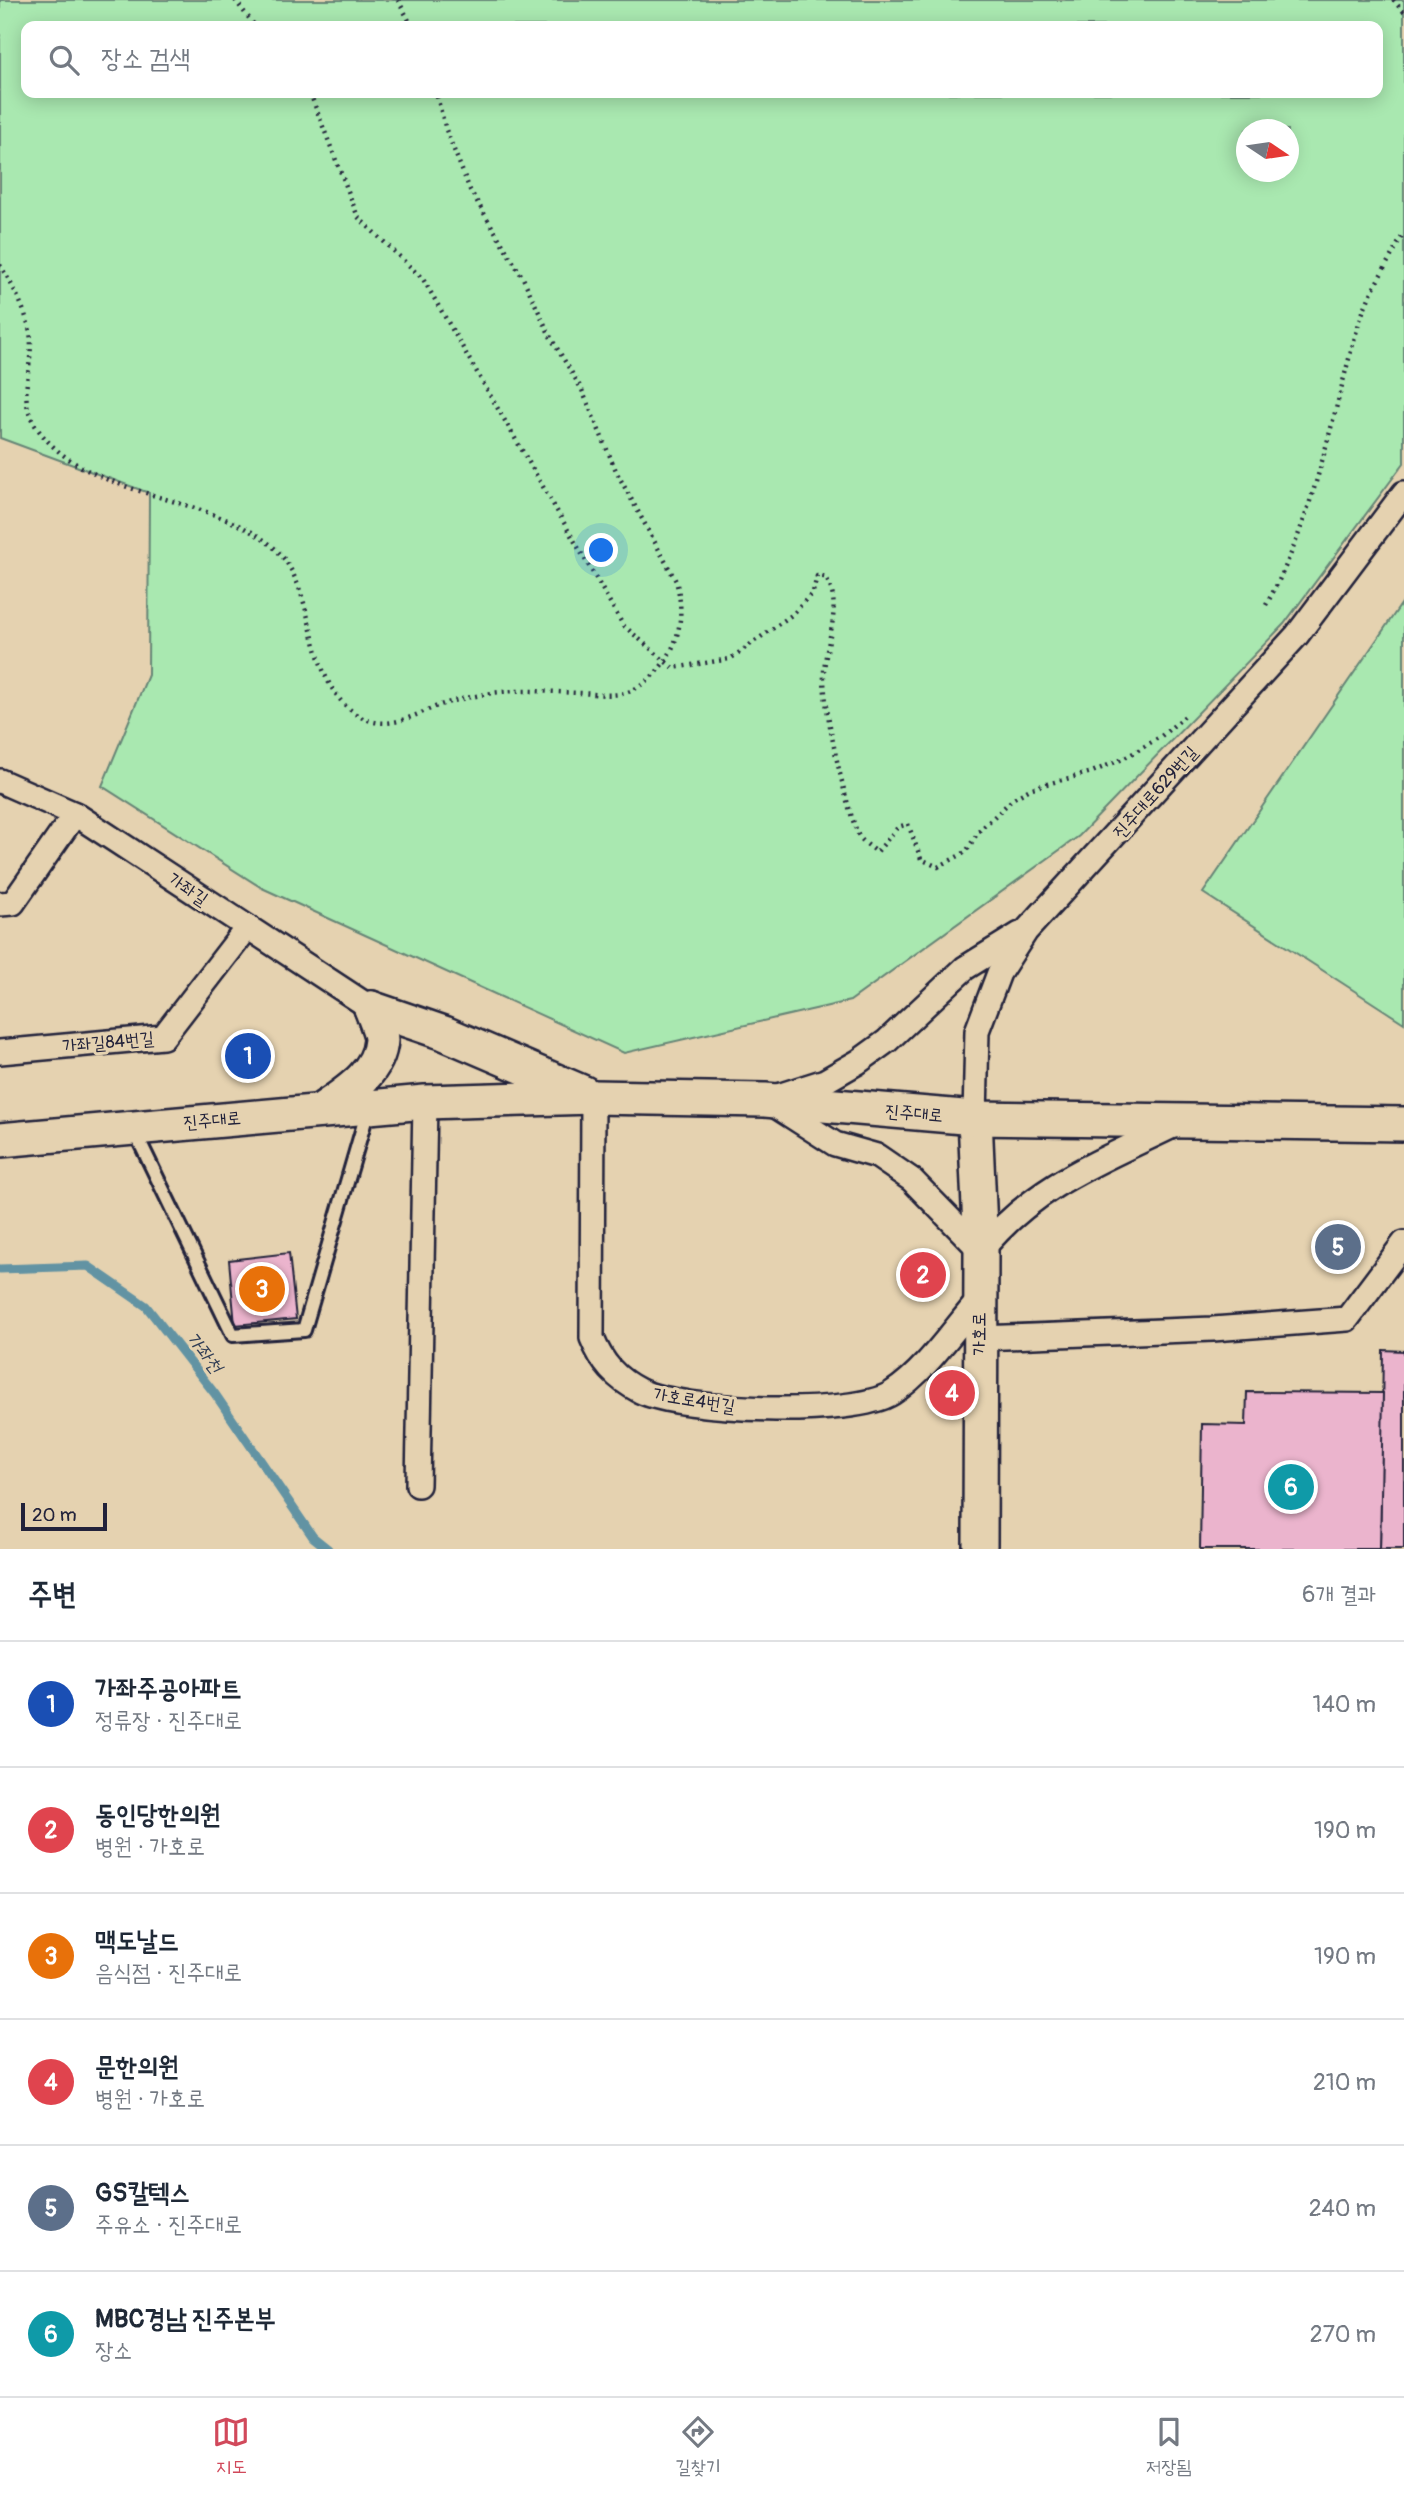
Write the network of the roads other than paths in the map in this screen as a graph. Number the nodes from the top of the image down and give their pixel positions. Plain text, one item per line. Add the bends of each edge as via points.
1 (1404, 493) edge
2 (0, 781) edge
3 (75, 814) junction
4 (0, 904) edge
5 (247, 928) junction
6 (1026, 931) junction
7 (371, 1007) junction
8 (0, 1052) edge
9 (593, 1097) junction
10 (765, 1100) junction
11 (425, 1102) junction
12 (369, 1107) junction
13 (320, 1111) junction
14 (975, 1118) junction
15 (1178, 1123) junction
16 (1404, 1124) edge
17 (132, 1127) junction
18 (0, 1139) edge
19 (1404, 1243) edge
20 (981, 1251) junction
21 (979, 1300) junction
22 (979, 1338) junction
23 (418, 1485) dead end
24 (980, 1549) edge

1 - 6 street, 진주대로629번길 via 1297,635
2 - 3 street, 가좌길
3 - 4 street via 13,903
3 - 5 street, 가좌길
5 - 7 street, 가좌길
5 - 8 street, 가좌길84번길 via 163,1037
6 - 10 street via 965,968 858,1062 825,1081
6 - 14 street, 진주대로629번길 via 999,973 977,1031
7 - 9 street
7 - 13 street via 381,1040 373,1065 358,1084
9 - 10 street, 진주대로
9 - 11 street, 진주대로
9 - 21 street, 가호로4번길 via 592,1338 603,1364 641,1391 744,1408 857,1404 891,1394 925,1363
10 - 14 street, 진주대로
10 - 20 street via 835,1144 877,1156 912,1180
11 - 12 street, 진주대로
11 - 23 street
12 - 13 street, 진주대로
12 - 17 lane via 304,1330 233,1335
13 - 17 street, 진주대로
14 - 15 street, 진주대로
14 - 20 street, 가호로
15 - 16 street, 진주대로
15 - 20 street via 1069,1174 1000,1228
17 - 18 street, 진주대로
19 - 22 street via 1347,1320
20 - 21 street, 가호로
21 - 22 street, 가호로
22 - 24 street, 가호로

